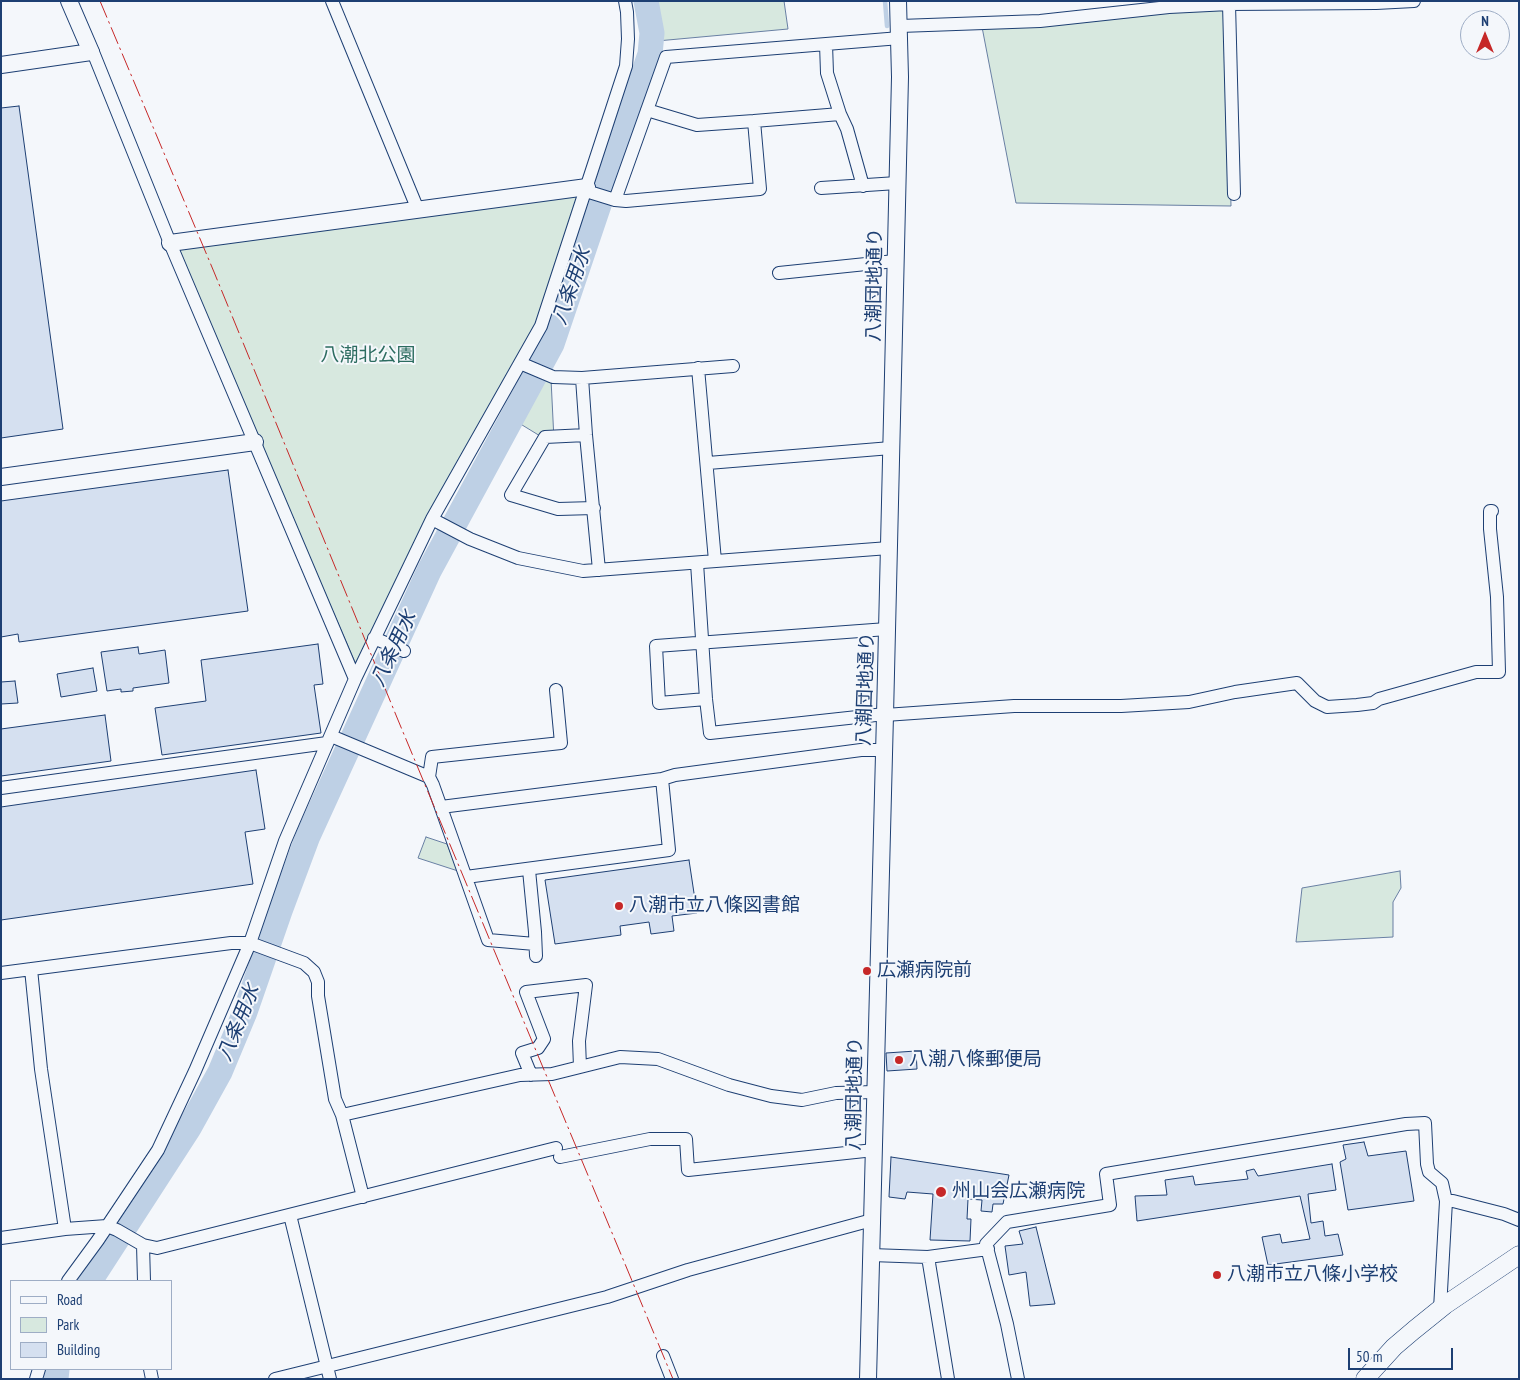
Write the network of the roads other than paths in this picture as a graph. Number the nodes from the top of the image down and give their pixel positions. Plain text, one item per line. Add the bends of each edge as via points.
1 (69, 1) edge
2 (332, 1) edge
3 (625, 1) edge
4 (898, 1) edge
5 (1414, 1) edge
6 (1230, 4) junction
7 (900, 32) junction
8 (826, 44) junction
9 (91, 52) junction
10 (1, 65) edge
11 (647, 110) junction
12 (840, 114) junction
13 (754, 121) junction
14 (897, 183) junction
15 (863, 186) junction
16 (821, 188) dead end
17 (587, 189) junction
18 (1234, 194) dead end
19 (612, 199) junction
20 (418, 210) junction
21 (170, 242) junction
22 (895, 261) junction
23 (779, 272) dead end
24 (520, 363) junction
25 (733, 366) dead end
26 (698, 368) junction
27 (582, 378) junction
28 (586, 435) junction
29 (255, 442) junction
30 (891, 448) junction
31 (708, 463) junction
32 (1, 477) edge
33 (594, 508) junction
34 (1492, 511) dead end
35 (436, 522) junction
36 (889, 548) junction
37 (715, 561) junction
38 (697, 563) junction
39 (599, 570) junction
40 (887, 629) junction
41 (379, 641) junction
42 (704, 642) junction
43 (404, 651) dead end
44 (355, 679) junction
45 (556, 690) dead end
46 (706, 700) junction
47 (886, 714) junction
48 (332, 740) junction
49 (884, 750) junction
50 (429, 778) junction
51 (662, 779) junction
52 (1, 788) edge
53 (441, 807) junction
54 (529, 870) junction
55 (466, 876) junction
56 (250, 943) junction
57 (31, 969) junction
58 (1, 973) edge
59 (580, 1067) junction
60 (531, 1075) junction
61 (875, 1092) junction
62 (342, 1115) junction
63 (874, 1150) junction
64 (363, 1197) junction
65 (1446, 1201) junction
66 (290, 1215) junction
67 (872, 1220) junction
68 (1519, 1220) edge
69 (107, 1226) junction
70 (65, 1229) junction
71 (1, 1238) edge
72 (143, 1245) junction
73 (988, 1249) junction
74 (871, 1254) junction
75 (1519, 1255) edge
76 (928, 1257) junction
77 (69, 1280) edge
78 (144, 1280) edge
79 (1440, 1309) junction
80 (662, 1356) dead end
81 (327, 1366) junction
82 (275, 1379) edge
83 (330, 1379) edge
84 (672, 1379) edge
85 (868, 1379) edge
86 (948, 1379) edge
87 (1018, 1379) edge
88 (1365, 1379) edge

1 - 9 street
2 - 20 street
3 - 17 street via 626,66
4 - 7 street, 八潮団地通り
5 - 6 street
6 - 7 street
6 - 18 street
7 - 8 street
7 - 14 street, 八潮団地通り
8 - 11 street via 666,57
8 - 12 street via 827,73
9 - 10 street
9 - 21 street
11 - 13 street via 697,125
11 - 19 street
12 - 13 street
12 - 15 street
13 - 19 street via 760,189 626,201
14 - 15 street
14 - 22 street, 八潮団地通り
15 - 16 street
17 - 19 street
17 - 20 street
17 - 24 street via 541,326
20 - 21 street
21 - 29 street
22 - 23 street
22 - 30 street, 八潮団地通り
24 - 27 street via 553,377
24 - 35 street
25 - 26 street
26 - 27 street
26 - 31 street
27 - 28 street
28 - 33 street
28 - 33 street via 545,437 511,495 558,509
29 - 32 street
29 - 44 street
30 - 31 street
30 - 36 street, 八潮団地通り
31 - 37 street
33 - 39 street
34 - 47 street via 1490,530 1497,597 1499,672 1476,672 1357,705 1327,706 1314,701 1297,683 1189,702 1014,706
35 - 39 street via 518,558 583,571
35 - 41 street
36 - 37 street
36 - 40 street, 八潮団地通り
37 - 38 street
38 - 39 street
38 - 42 street
40 - 42 street
40 - 47 street, 八潮団地通り
41 - 43 street
41 - 44 street
42 - 46 street
42 - 46 street via 656,646 659,703
44 - 48 street
45 - 50 street via 561,743 432,757
46 - 47 street via 710,733
47 - 49 street, 八潮団地通り
48 - 50 street
48 - 52 street
48 - 56 street via 285,841
49 - 51 street via 861,750
49 - 61 street, 八潮団地通り
50 - 53 street
51 - 53 street
51 - 54 street via 669,850
53 - 55 street
54 - 55 street
54 - 55 street via 535,950 488,940
56 - 57 street
56 - 62 street via 304,963 314,972 335,1100
56 - 69 street via 158,1150
57 - 58 street
57 - 70 street via 41,1069
59 - 60 street
59 - 60 street via 579,1041 586,986 526,992 544,1039 538,1048 522,1053
59 - 61 street via 620,1057 658,1059 729,1086 771,1096 802,1100 836,1093
60 - 62 street
61 - 63 street, 八潮団地通り
62 - 64 street
63 - 64 street via 688,1170 686,1139 650,1139 558,1153
63 - 67 street, 八潮団地通り
64 - 66 street
65 - 68 street
65 - 73 street via 1442,1183 1429,1172 1425,1123 1406,1124 1106,1174 1110,1205 1007,1222 986,1244
65 - 79 street
66 - 72 street via 157,1248
66 - 81 street
67 - 74 street, 八潮団地通り
67 - 81 street via 688,1270 607,1297
69 - 70 street
69 - 72 street
69 - 77 street
70 - 71 street
72 - 78 street
73 - 76 street
73 - 87 street
74 - 76 street
74 - 85 street, 八潮団地通り
75 - 79 main road
76 - 86 street
79 - 88 main road via 1394,1347
80 - 84 street
81 - 82 street
81 - 83 street

